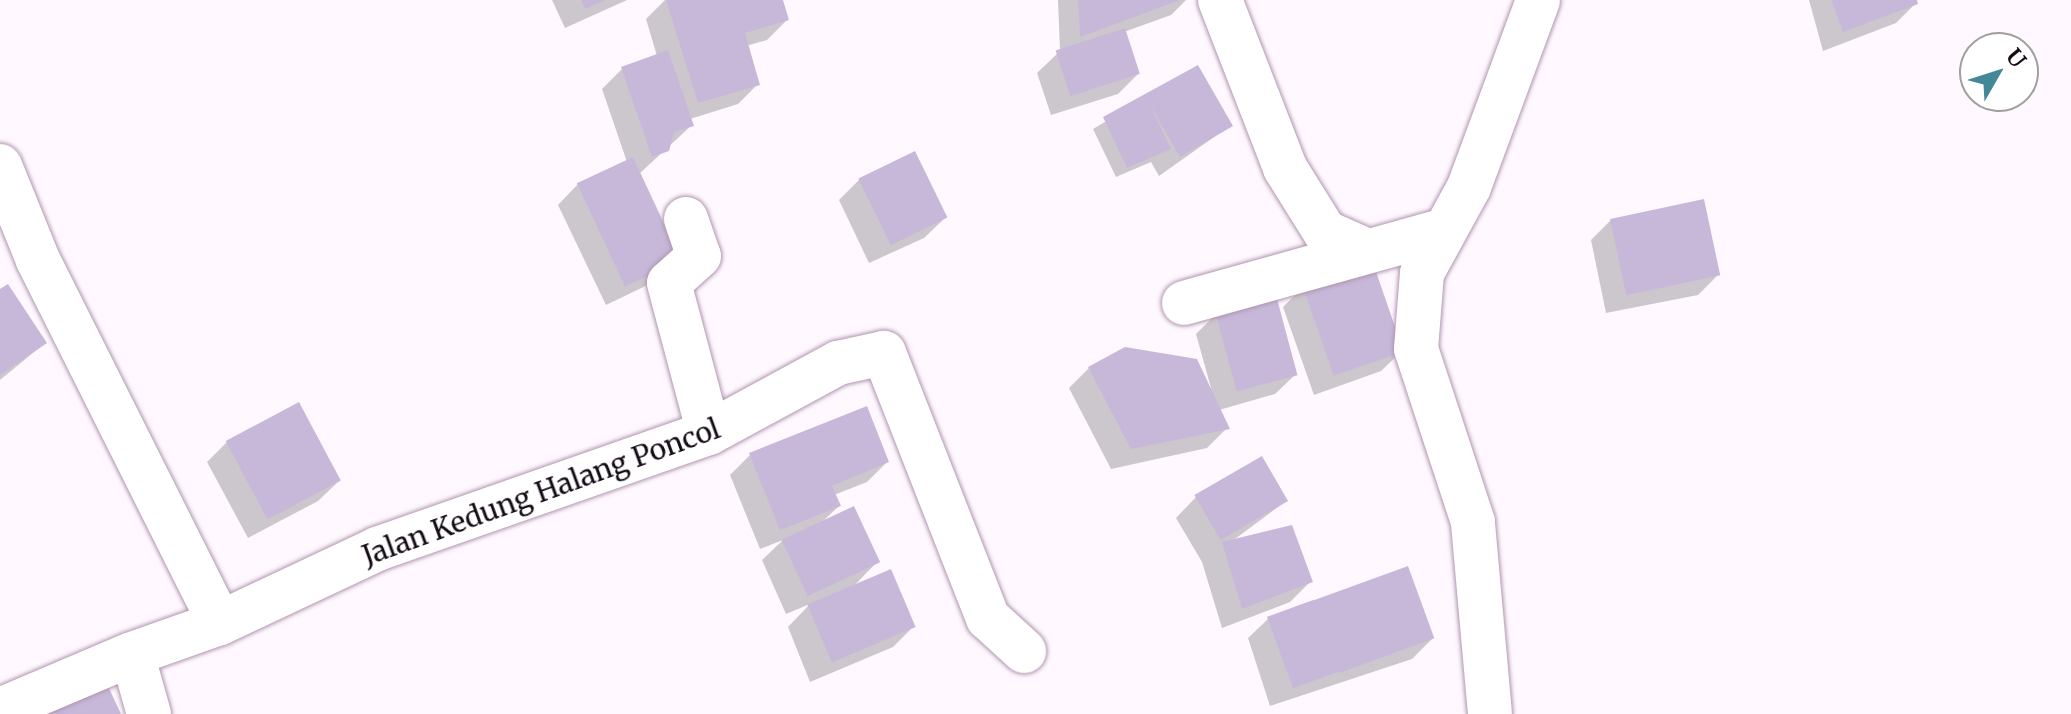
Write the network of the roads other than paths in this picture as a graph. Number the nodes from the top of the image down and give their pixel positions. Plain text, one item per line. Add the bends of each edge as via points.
1 (1220, 0) edge
2 (1538, 0) edge
3 (0, 166) edge
4 (686, 219) dead end
5 (1442, 231) junction
6 (1361, 248) junction
7 (1184, 303) dead end
8 (709, 433) junction
9 (220, 623) junction
10 (1024, 651) dead end
11 (132, 654) junction
12 (0, 710) edge
13 (149, 714) edge
14 (1490, 714) edge

1 - 6 street via 1285,168 1325,232
2 - 5 street via 1469,187
3 - 9 street via 38,260
4 - 8 street via 699,256 669,283
5 - 6 street
5 - 14 street via 1422,273 1416,349 1473,522
6 - 7 street
8 - 9 street, Jalan Kedung Halang Poncol via 450,521
8 - 10 street, Jalan Kedung Halang Poncol via 838,363 884,353 988,618
9 - 11 street, Jalan Kedung Halang Poncol
11 - 12 street, Jalan Kedung Halang Poncol
11 - 13 street

